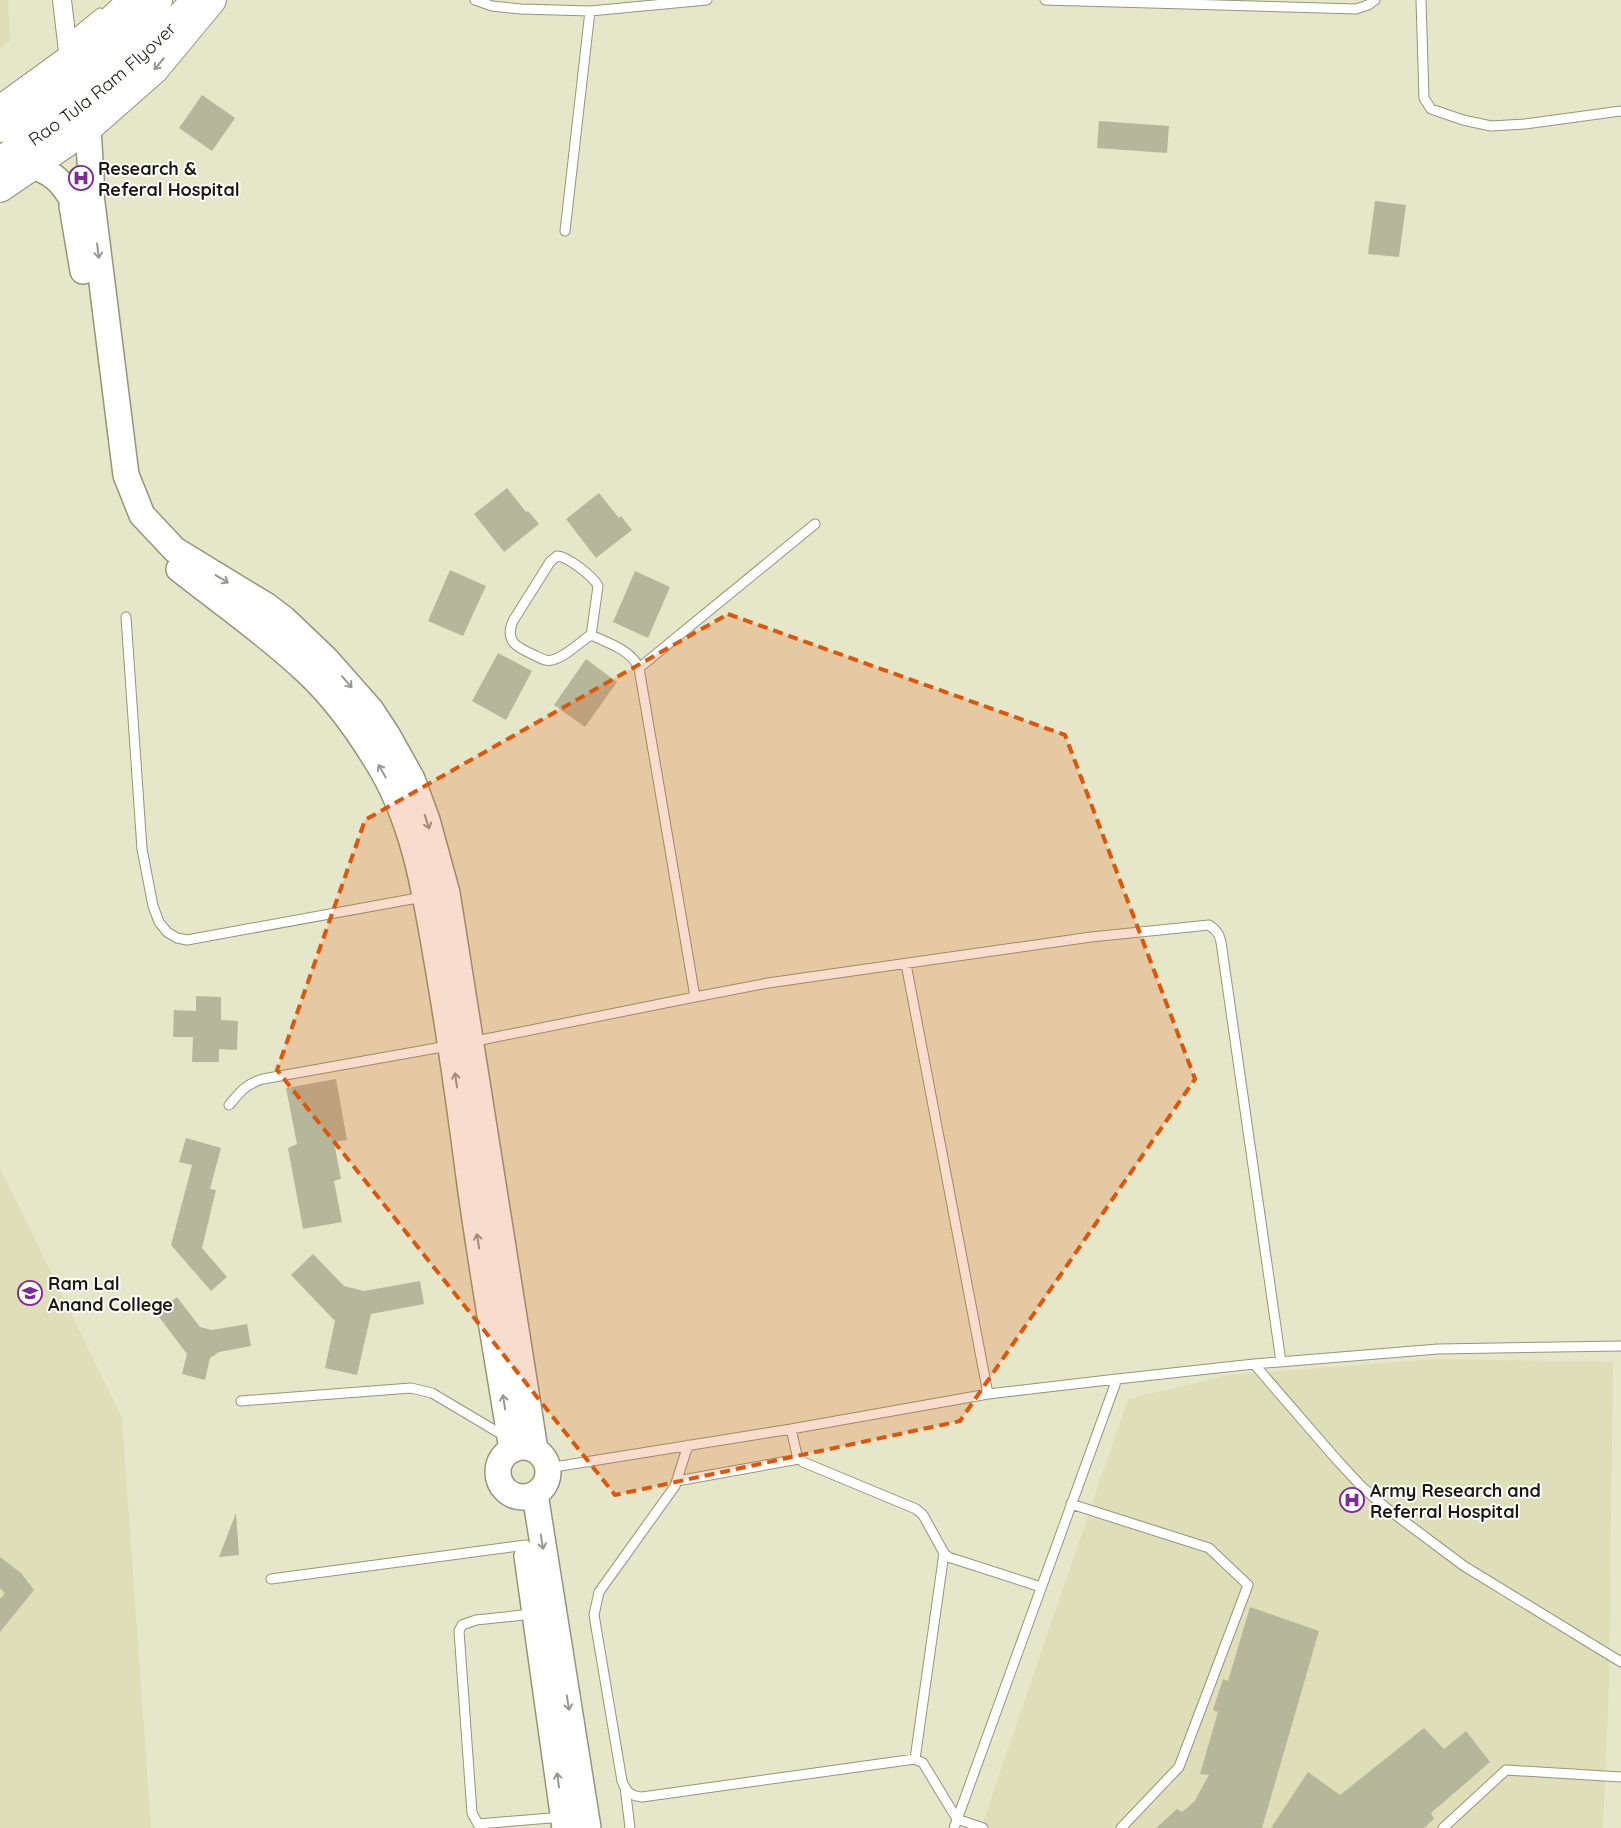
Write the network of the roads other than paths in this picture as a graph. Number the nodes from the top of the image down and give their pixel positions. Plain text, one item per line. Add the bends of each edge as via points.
1 (62, 0) edge
2 (158, 0) edge
3 (212, 0) edge
4 (475, 0) edge
5 (707, 0) edge
6 (1045, 0) edge
7 (1375, 0) edge
8 (1421, 0) edge
9 (121, 3) edge
10 (188, 9) edge
11 (590, 11) junction
12 (69, 50) junction
13 (0, 110) edge
14 (1621, 112) edge
15 (0, 128) edge
16 (88, 128) junction
17 (0, 161) edge
18 (32, 166) junction
19 (0, 188) edge
20 (81, 200) junction
21 (565, 231) dead end
22 (815, 524) dead end
23 (126, 618) dead end
24 (591, 636) junction
25 (639, 668) junction
26 (437, 895) junction
27 (906, 964) junction
28 (694, 997) junction
29 (461, 1044) junction
30 (229, 1105) dead end
31 (1621, 1346) edge
32 (1282, 1362) junction
33 (1254, 1364) junction
34 (1117, 1379) junction
35 (988, 1394) junction
36 (241, 1401) dead end
37 (791, 1429) junction
38 (688, 1445) junction
39 (526, 1452) junction
40 (799, 1459) junction
41 (677, 1481) junction
42 (527, 1495) junction
43 (1071, 1504) junction
44 (526, 1545) junction
45 (944, 1553) junction
46 (271, 1579) dead end
47 (1041, 1587) junction
48 (536, 1613) junction
49 (1621, 1662) edge
50 (915, 1759) junction
51 (1621, 1777) edge
52 (624, 1787) junction
53 (575, 1819) edge
54 (956, 1823) edge
55 (630, 1828) edge
56 (983, 1828) edge
57 (1122, 1828) edge
58 (1443, 1828) edge

1 - 12 street
2 - 15 main road, Rao Tula Ram Flyover via 123,37 78,74
3 -> 16 main road via 154,70
4 - 11 lane via 492,6 521,9
5 - 11 lane
6 - 7 lane via 1356,9
8 - 14 lane via 1424,98 1431,109 1491,126
9 - 12 main road
10 - 17 main road, Rao Tula Ram Flyover via 71,112
11 - 21 lane
12 - 13 main road
16 - 18 main road
16 - 20 main road
18 - 19 main road
18 - 20 main road via 47,171
20 - 26 main road via 107,392 126,476 142,515 165,550 191,560 284,619 372,710 412,779 427,820
22 - 25 lane
23 - 26 lane via 142,849 153,906 167,932 187,940
24 - 24 lane via 560,657 549,660 522,650 510,637 512,621 557,556 564,557 593,578 598,586
24 - 25 lane via 632,656
25 - 28 lane
26 - 29 main road
27 - 28 lane
27 - 32 lane via 1091,937 1209,926 1216,930 1222,951
27 - 35 lane
28 - 29 lane
29 - 30 lane via 264,1079 250,1083
29 - 39 main road
31 - 32 lane via 1438,1349
32 - 33 lane
33 - 34 lane
33 - 49 lane via 1337,1460 1385,1507 1511,1597
34 - 35 lane
34 - 43 lane
35 - 37 lane
36 - 39 lane via 411,1388 432,1393
37 - 38 lane
37 - 40 lane
38 - 39 lane
38 - 41 lane
39 - 42 main road via 545,1483 541,1490
39 - 42 main road via 506,1454 499,1476 506,1490
40 - 41 lane
40 - 45 lane via 916,1509 923,1515
41 - 52 lane via 599,1592 595,1608
42 - 44 main road
42 -> 53 main road
43 - 47 lane
43 - 57 lane via 1209,1548 1248,1585 1178,1767
44 - 46 lane
44 - 48 main road
45 - 47 lane via 958,1561
45 - 50 lane
47 - 54 lane
53 -> 48 main road
48 - 53 lane via 476,1620 462,1625 459,1631 472,1813 478,1824
50 - 52 lane via 642,1797 633,1796
50 - 54 lane via 923,1763
51 - 58 lane via 1506,1770
52 - 55 lane
54 - 56 lane

